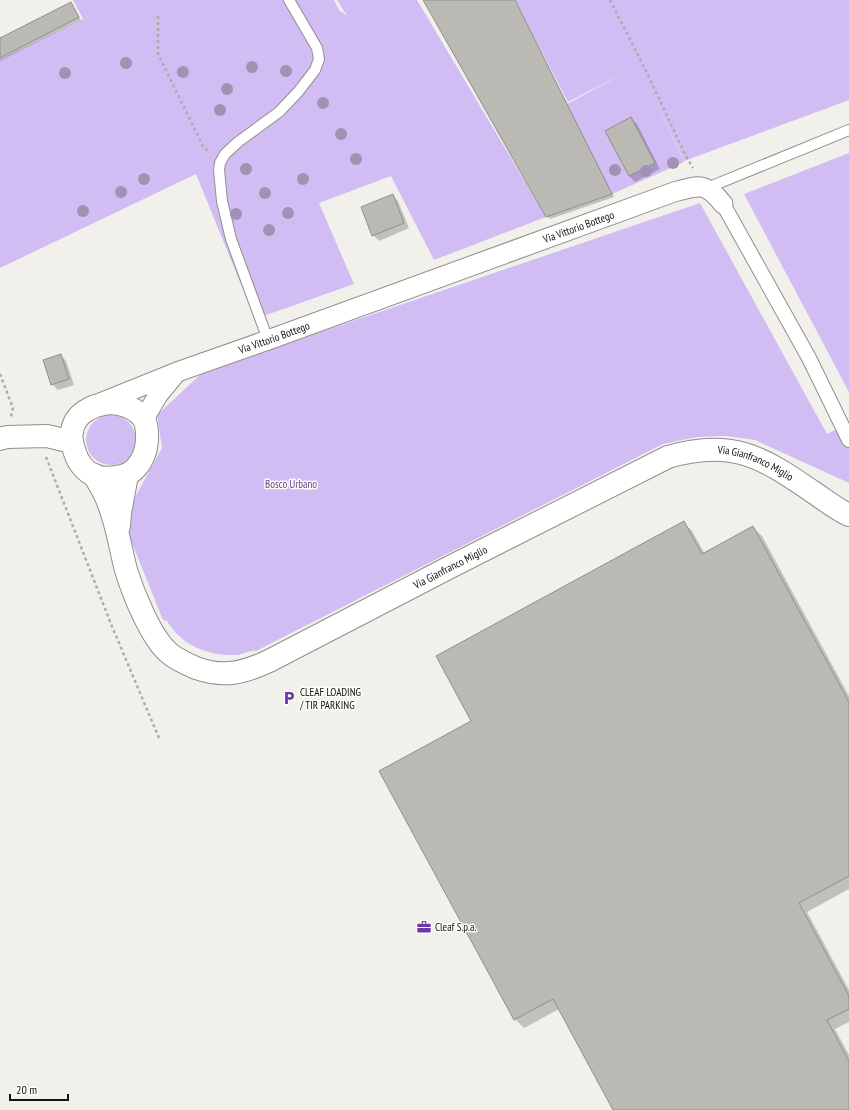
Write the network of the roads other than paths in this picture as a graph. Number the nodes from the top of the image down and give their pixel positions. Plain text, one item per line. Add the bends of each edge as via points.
1 (289, 0) edge
2 (849, 130) edge
3 (716, 184) junction
4 (723, 204) joint
5 (268, 340) junction
6 (177, 372) junction
7 (91, 408) junction
8 (144, 419) junction
9 (8, 437) edge
10 (849, 440) edge
11 (72, 442) junction
12 (127, 475) junction
13 (94, 476) junction
14 (848, 516) edge
15 (119, 536) junction

1 - 5 lane via 317,48 319,58 315,70 279,112 225,154 219,170 222,201 231,239
2 - 3 lane
3 - 4 street via 717,196
3 - 5 street, Via Vittorio Bottego via 674,192
4 - 10 street via 809,358
5 - 6 street, Via Vittorio Bottego
6 - 7 street, Via Vittorio Bottego
6 - 8 street via 158,395
7 - 8 street via 119,403 132,408
7 - 9 street
7 - 11 street via 74,426
8 - 12 street via 147,429 146,451 142,460
9 - 11 street via 47,436
11 - 13 street via 77,459
12 - 13 street via 117,478
12 - 15 street, Via Gianfranco Miglio
13 - 15 street, Via Gianfranco Miglio via 108,502
14 - 15 street, Via Gianfranco Miglio via 765,461 725,450 685,452 668,457 258,666 224,674 212,673 185,664 169,653 160,642 134,591 126,570

